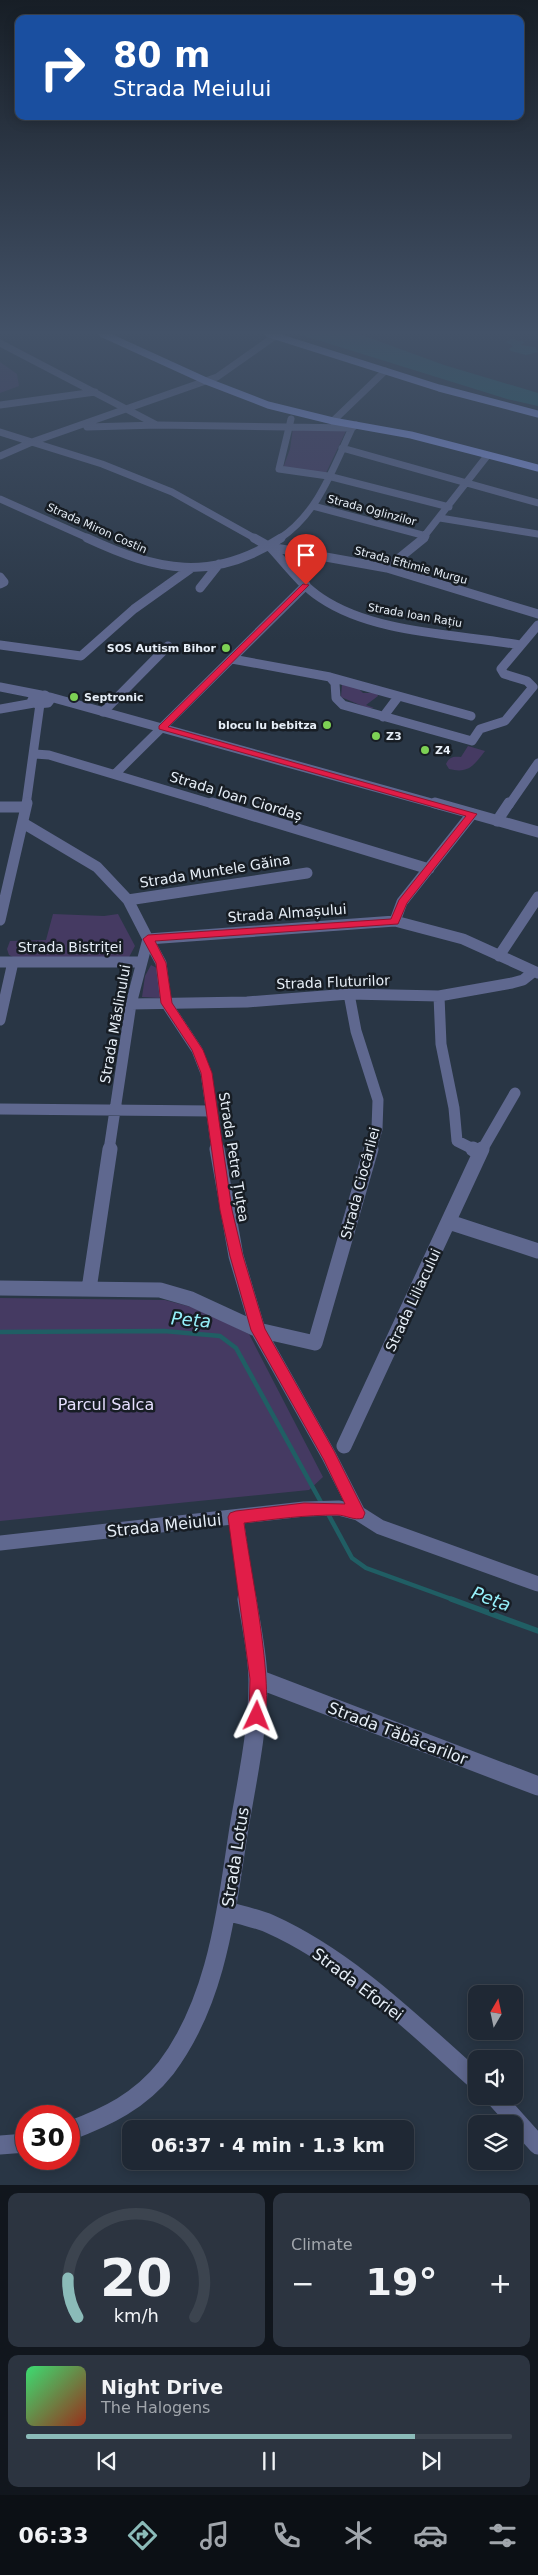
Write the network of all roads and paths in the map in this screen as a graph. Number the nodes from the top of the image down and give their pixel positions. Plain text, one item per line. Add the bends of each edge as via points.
1 (13, 436) edge
2 (50, 436) edge
3 (287, 436) edge
4 (349, 436) edge
5 (414, 436) edge
6 (32, 442) junction
7 (342, 448) junction
8 (0, 456) edge
9 (488, 456) junction
10 (538, 468) edge
11 (328, 476) junction
12 (466, 482) junction
13 (0, 500) edge
14 (538, 503) edge
15 (313, 506) junction
16 (449, 507) junction
17 (440, 518) junction
18 (538, 534) edge
19 (426, 536) junction
20 (270, 547) junction
21 (219, 564) junction
22 (387, 568) junction
23 (190, 569) junction
24 (0, 577) edge
25 (0, 584) edge
26 (306, 585) junction
27 (200, 588) dead end
28 (538, 614) edge
29 (538, 625) edge
30 (0, 645) edge
31 (520, 645) junction
32 (168, 646) dead end
33 (232, 659) junction
34 (330, 677) junction
35 (1, 687) edge
36 (398, 697) junction
37 (41, 701) junction
38 (0, 710) edge
39 (103, 712) junction
40 (471, 716) dead end
41 (383, 717) junction
42 (162, 728) junction
43 (35, 754) junction
44 (538, 763) edge
45 (116, 774) junction
46 (0, 807) edge
47 (26, 807) junction
48 (472, 814) junction
49 (498, 821) junction
50 (23, 823) junction
51 (538, 832) edge
52 (429, 869) junction
53 (307, 873) dead end
54 (538, 897) edge
55 (128, 900) junction
56 (0, 920) edge
57 (395, 921) junction
58 (148, 939) junction
59 (499, 956) junction
60 (0, 962) edge
61 (13, 962) junction
62 (141, 962) junction
63 (536, 972) edge
64 (349, 994) junction
65 (439, 996) junction
66 (166, 1003) junction
67 (131, 1004) junction
68 (0, 1020) edge
69 (515, 1093) dead end
70 (0, 1109) edge
71 (115, 1110) junction
72 (212, 1111) junction
73 (480, 1153) junction
74 (449, 1222) junction
75 (538, 1251) edge
76 (0, 1288) edge
77 (88, 1289) junction
78 (258, 1330) junction
79 (344, 1446) dead end
80 (358, 1513) junction
81 (236, 1517) junction
82 (0, 1543) edge
83 (538, 1584) edge
84 (258, 1679) junction
85 (538, 1786) edge
86 (226, 1911) junction
87 (468, 2073) edge
88 (502, 2105) edge
89 (80, 2127) edge
90 (15, 2143) edge
91 (0, 2145) edge
92 (538, 2145) edge

1 - 6 street, Strada Eftimie Murgu
2 - 6 street
3 - 11 street via 279,469
4 - 7 street, Strada Miron Costin
5 - 9 main road
6 - 8 street
6 - 20 street, Strada Eftimie Murgu via 102,464 172,492
7 - 11 street, Strada Miron Costin
7 - 12 street
9 - 10 main road
9 - 12 street
11 - 15 street, Strada Miron Costin
11 - 16 street
12 - 14 street
12 - 16 street
13 - 23 street, Strada Miron Costin via 26,508 136,558 165,567
15 - 19 street, Strada Oglinzilor
15 - 20 street, Strada Miron Costin via 291,532
16 - 17 street
17 - 18 street
17 - 19 street
19 - 22 street
20 - 21 street, Strada Miron Costin
20 - 22 street, Strada Eftimie Murgu
20 - 26 street, Strada Ioan Rațiu
21 - 23 street, Strada Miron Costin
21 - 27 street
22 - 28 street, Strada Eftimie Murgu
23 - 30 street via 134,608 81,656
24 - 25 street via 4,582
26 - 31 street, Strada Ioan Rațiu via 337,608 360,616 398,626
26 - 33 street
29 - 31 street
31 - 41 street via 501,669 527,681 532,687 505,721 480,730 472,741
32 - 39 street
33 - 34 street
33 - 42 street
34 - 36 street
34 - 41 street via 335,683 336,698 343,705
35 - 37 street
36 - 40 street
36 - 41 street
37 - 38 street
37 - 39 street
37 - 43 street
39 - 42 street
42 - 45 street
42 - 48 street
43 - 45 street, Strada Ioan Ciordaș
43 - 47 street
44 - 49 street
45 - 52 street, Strada Ioan Ciordaș
46 - 47 street
47 - 50 street
48 - 49 street
48 - 52 street
49 - 51 street
50 - 55 street via 98,867
50 - 56 street
52 - 57 street via 402,902
53 - 55 street, Strada Muntele Găina
54 - 59 street
55 - 58 street
57 - 58 street, Strada Almașului
57 - 59 street, Strada Almașului via 463,940
58 - 62 street, Strada Măslinului
58 - 66 street, Strada Petre Țuțea via 161,963
59 - 63 street, Strada Almașului
60 - 61 street, Strada Bistriței
61 - 62 street, Strada Bistriței
61 - 68 street
62 - 67 street, Strada Măslinului
63 - 65 street, Strada Fluturilor via 512,983
64 - 65 street, Strada Fluturilor
64 - 66 street, Strada Fluturilor via 247,1002
64 - 78 street, Strada Ciocârliei via 356,1031 378,1100 377,1129 315,1343
65 - 73 street via 441,1044 457,1141
66 - 67 street, Strada Fluturilor
66 - 72 street, Strada Petre Țuțea via 202,1061
67 - 71 street, Strada Măslinului
69 - 73 street, Strada Liliacului
70 - 71 street
71 - 72 street
71 - 77 street, Strada Măslinului
72 - 78 street, Strada Petre Țuțea via 226,1210
73 - 74 street, Strada Liliacului
74 - 75 street
74 - 79 street, Strada Liliacului
76 - 77 street
77 - 78 street via 173,1293
78 - 80 street, Strada Petre Țuțea
80 - 81 street, Strada Meiului via 339,1508
80 - 83 street via 380,1527
81 - 82 street, Strada Meiului
81 - 84 street, Strada Lotus
84 - 85 street, Strada Tăbăcarilor
84 - 86 street, Strada Lotus via 257,1716
86 - 87 street, Strada Eforiei via 271,1925 317,1952 363,1985
86 - 89 street, Strada Lotus via 218,1954 206,1991 193,2023 164,2069 141,2094
88 - 92 street
90 - 91 street

